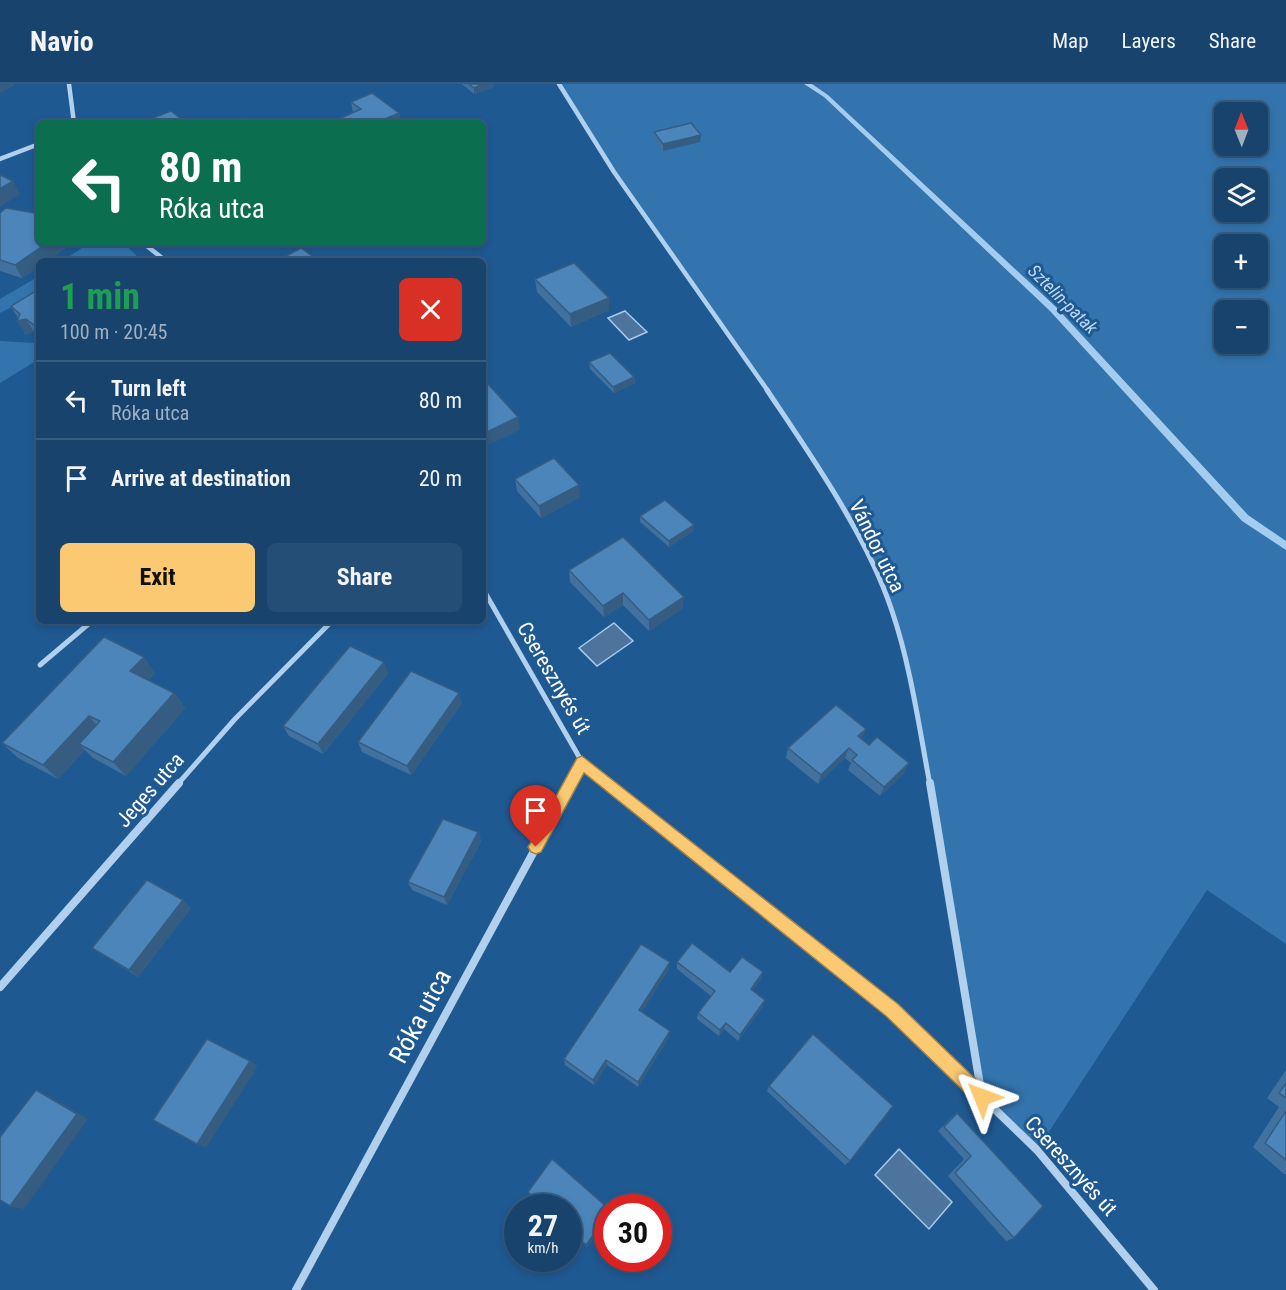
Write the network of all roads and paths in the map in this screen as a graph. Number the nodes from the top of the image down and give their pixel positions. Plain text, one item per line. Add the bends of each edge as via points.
1 (69, 84) edge
2 (559, 84) edge
3 (74, 120) edge
4 (36, 145) edge
5 (0, 159) edge
6 (147, 246) edge
7 (162, 258) edge
8 (486, 594) edge
9 (88, 624) edge
10 (329, 624) edge
11 (40, 665) dead end
12 (582, 762) junction
13 (0, 987) edge
14 (982, 1097) junction
15 (296, 1290) edge
16 (1154, 1290) edge

1 - 3 street
2 - 14 street, Vándor utca via 621,186 806,449 873,566 898,633 914,700
4 - 5 street
6 - 7 street
8 - 12 street, Cseresznyés út
9 - 11 street
10 - 13 street, Jeges utca via 235,719
12 - 14 street, Cseresznyés út via 892,1010
12 - 15 street, Róka utca
14 - 16 street, Cseresznyés út via 1037,1150

